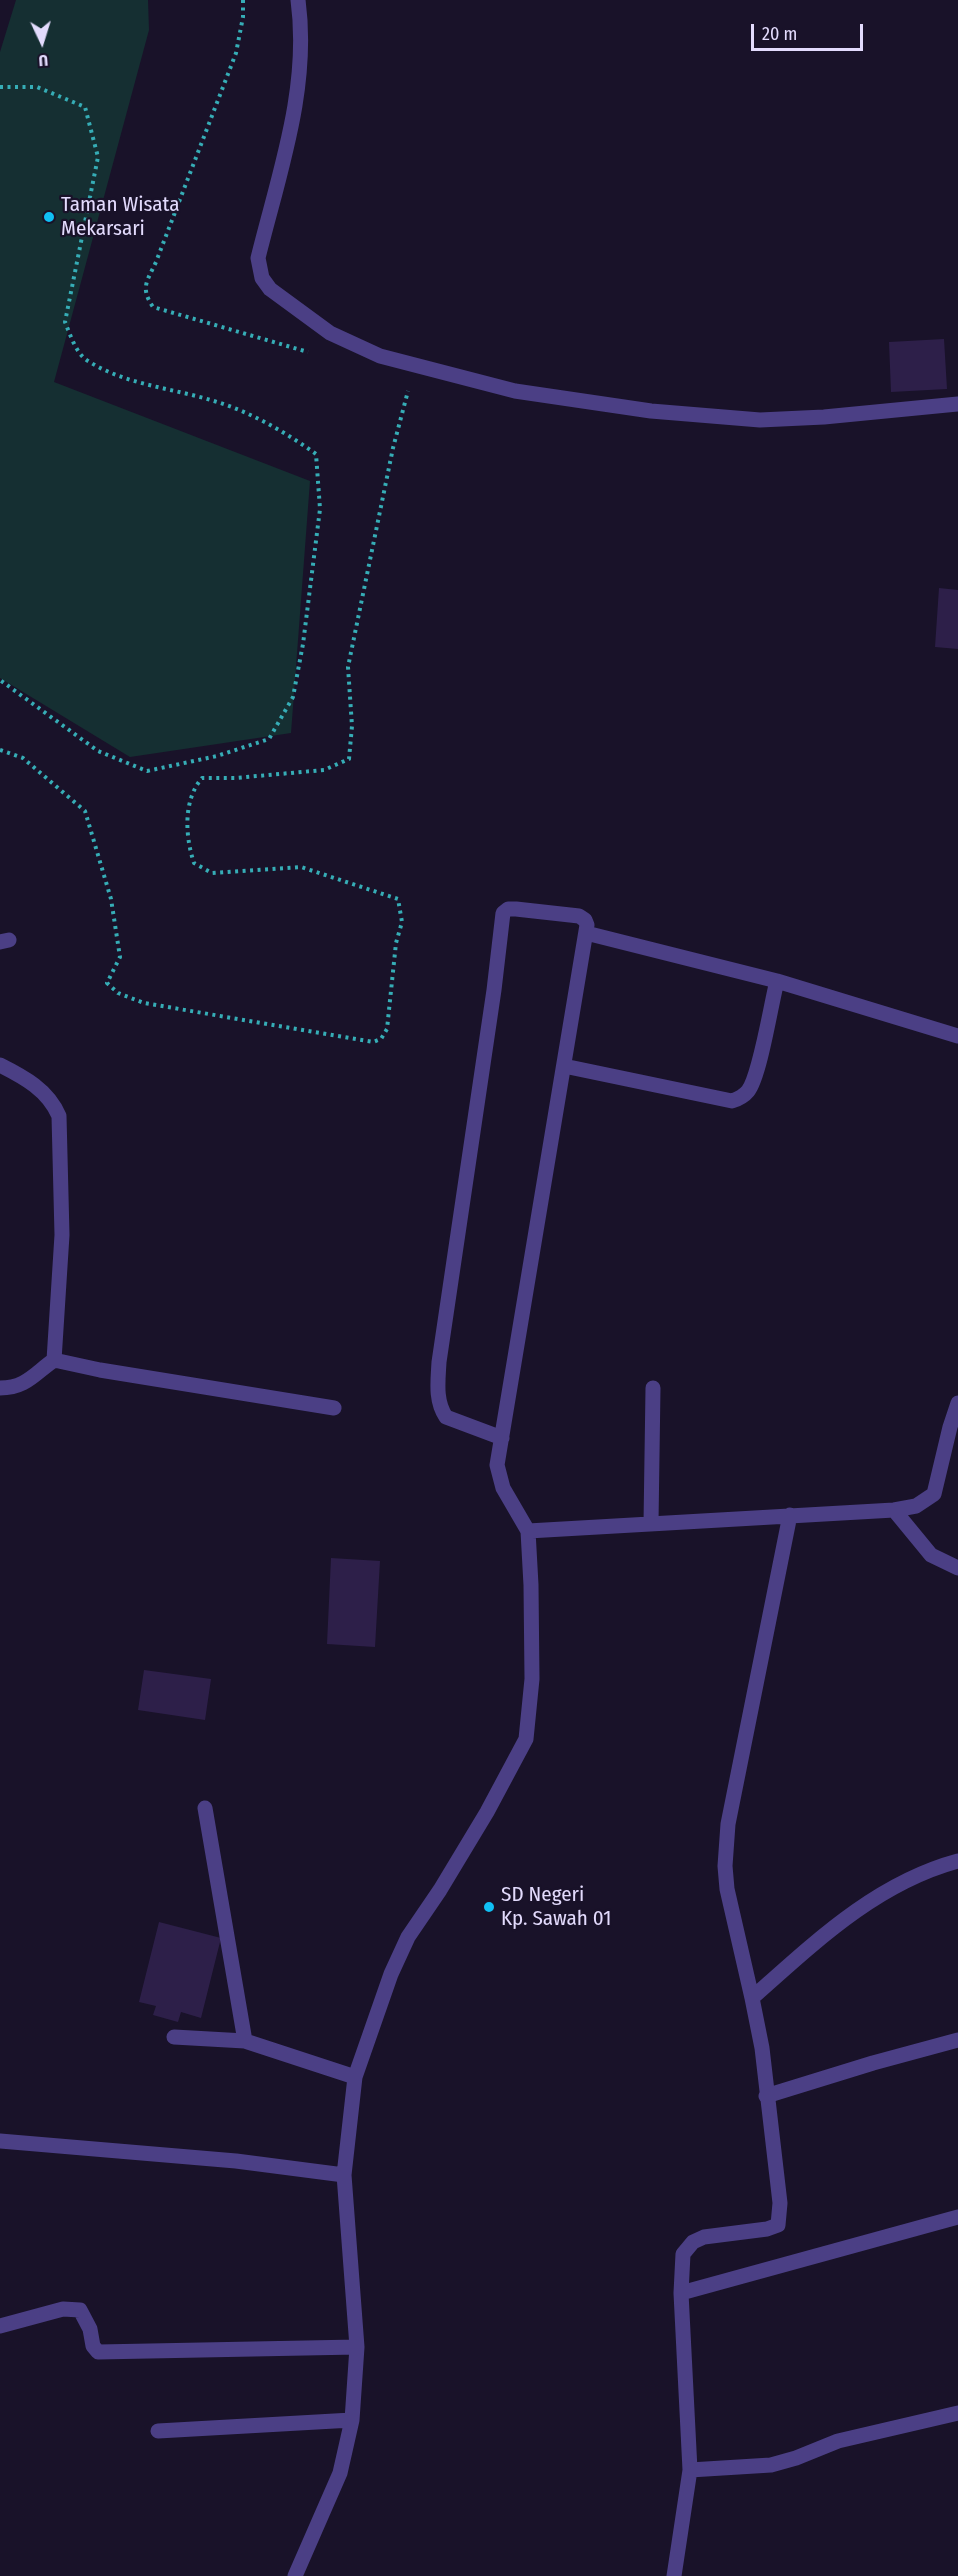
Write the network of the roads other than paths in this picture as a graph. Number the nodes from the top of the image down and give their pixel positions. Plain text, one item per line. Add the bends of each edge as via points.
1 (298, 0) edge
2 (958, 404) edge
3 (586, 933) junction
4 (777, 981) junction
5 (958, 1036) edge
6 (0, 1065) edge
7 (564, 1066) junction
8 (54, 1360) junction
9 (0, 1388) edge
10 (653, 1388) dead end
11 (958, 1403) edge
12 (334, 1408) dead end
13 (954, 1428) edge
14 (502, 1438) junction
15 (894, 1510) junction
16 (790, 1515) junction
17 (651, 1523) junction
18 (528, 1531) junction
19 (958, 1568) edge
20 (205, 1808) dead end
21 (958, 1861) edge
22 (752, 1998) junction
23 (174, 2037) dead end
24 (958, 2040) edge
25 (245, 2041) junction
26 (355, 2077) junction
27 (766, 2096) junction
28 (0, 2141) edge
29 (344, 2175) junction
30 (958, 2217) edge
31 (681, 2293) junction
32 (0, 2326) edge
33 (357, 2347) junction
34 (958, 2413) edge
35 (352, 2420) junction
36 (158, 2431) dead end
37 (690, 2470) junction
38 (295, 2576) edge
39 (674, 2576) edge

1 - 2 street via 303,46 296,109 258,258 262,278 270,289 330,333 380,356 515,391 651,411 760,420
3 - 4 street
3 - 7 street
3 - 14 street via 587,922 579,916 516,909 503,913 437,1388 446,1417
4 - 5 street
4 - 7 street via 756,1072 748,1091 740,1098 732,1101
6 - 8 street via 41,1090 54,1103 59,1116 62,1235
7 - 14 street
8 - 9 street via 23,1384
8 - 12 street via 100,1371
10 - 17 street
11 - 13 street
13 - 15 street via 934,1494 916,1506
14 - 18 street via 499,1475
15 - 16 street
15 - 19 street via 931,1555
16 - 17 street
16 - 22 street via 728,1824 727,1889
17 - 18 street
18 - 26 street via 532,1678 526,1739 487,1812 408,1937
20 - 25 street
21 - 22 street via 893,1886 858,1909
22 - 27 street
23 - 25 street
24 - 27 street
25 - 26 street
26 - 29 street
27 - 31 street via 780,2203 778,2225 693,2242 683,2254
28 - 29 street via 225,2159
29 - 33 street
30 - 31 street
31 - 37 street
32 - 33 street via 63,2309 80,2310 98,2352
33 - 35 street
34 - 37 street via 838,2441 771,2465
35 - 36 street
35 - 38 street via 340,2473
37 - 39 street

